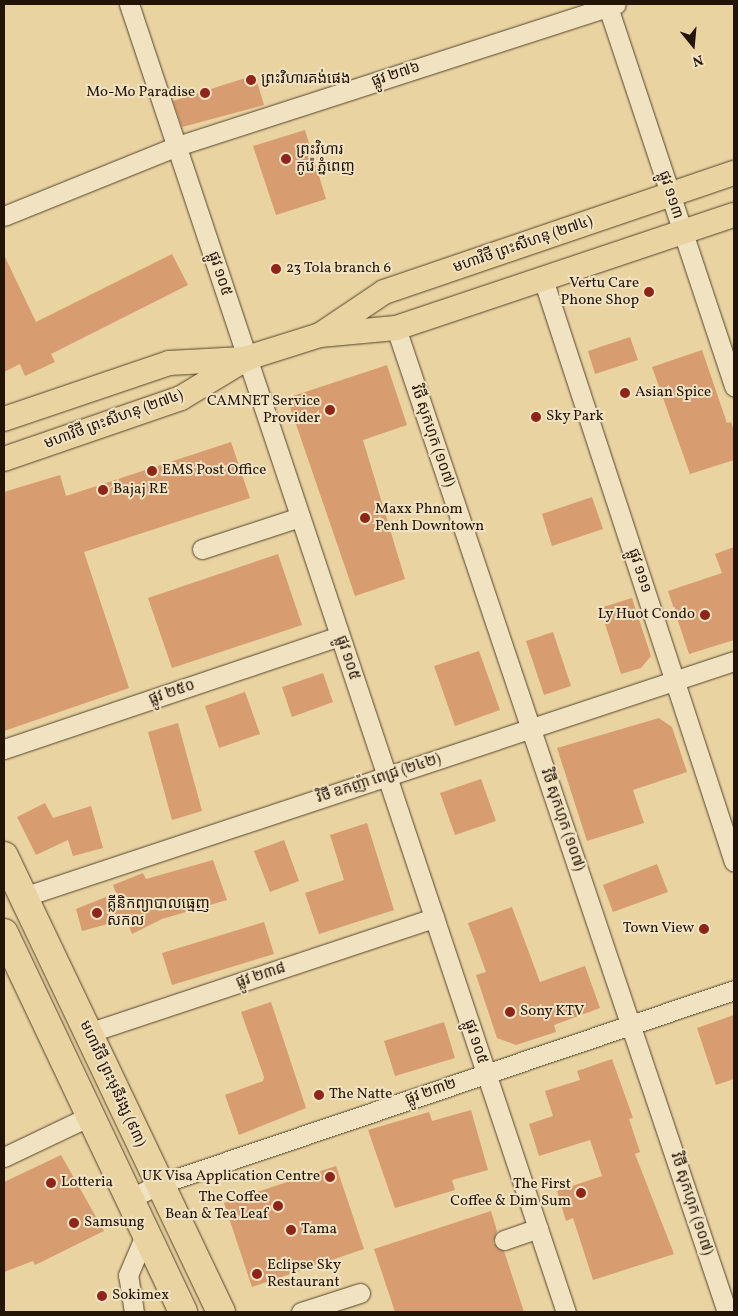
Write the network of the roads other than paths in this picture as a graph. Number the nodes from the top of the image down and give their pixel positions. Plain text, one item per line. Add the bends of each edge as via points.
1 (129, 4) edge
2 (610, 5) edge
3 (177, 146) junction
4 (734, 173) edge
5 (670, 195) junction
6 (734, 215) edge
7 (4, 216) edge
8 (683, 232) junction
9 (543, 280) junction
10 (396, 328) junction
11 (320, 335) junction
12 (247, 358) junction
13 (734, 386) edge
14 (4, 419) edge
15 (4, 459) edge
16 (300, 517) junction
17 (202, 549) dead end
18 (340, 636) junction
19 (734, 661) edge
20 (675, 681) junction
21 (531, 728) junction
22 (4, 749) edge
23 (387, 776) junction
24 (4, 856) edge
25 (734, 862) edge
26 (23, 896) junction
27 (434, 918) junction
28 (4, 933) edge
29 (734, 990) edge
30 (631, 1025) junction
31 (88, 1033) junction
32 (486, 1074) junction
33 (90, 1116) junction
34 (4, 1157) edge
35 (160, 1184) junction
36 (130, 1199) junction
37 (538, 1228) junction
38 (146, 1233) junction
39 (504, 1240) dead end
40 (360, 1293) dead end
41 (181, 1311) edge
42 (134, 1312) edge
43 (221, 1312) edge
44 (301, 1312) edge
45 (566, 1312) edge
46 (727, 1312) edge

1 - 3 street, ផ្លូវ ១០៥
2 - 3 street, ផ្លូវ ២៧៦
2 - 5 street, ផ្លូវ ១១៣
3 - 7 street, ផ្លូវ ២៧៦
3 - 12 street, ផ្លូវ ១០៥
4 - 5 main road, មហាវិថី ព្រះសីហនុ (២៧៤)
5 - 8 street, ផ្លូវ ១១៣
5 - 11 main road, មហាវិថី ព្រះសីហនុ (២៧៤) via 384,292
6 - 8 main road, មហាវិថី ព្រះសីហនុ (២៧៤)
8 - 9 main road, មហាវិថី ព្រះសីហនុ (២៧៤)
8 - 13 street, ផ្លូវ ១១៣
9 - 10 main road, មហាវិថី ព្រះសីហនុ (២៧៤)
9 - 20 street, ផ្លូវ ១១១
10 - 11 main road, មហាវិថី ព្រះសីហនុ (២៧៤)
10 - 21 street, វិថី សុកហុក (១០៧)
11 - 12 main road, មហាវិថី ព្រះសីហនុ (២៧៤)
12 - 14 main road, មហាវិថី ព្រះសីហនុ (២៧៤) via 169,363
12 - 15 main road, មហាវិថី ព្រះសីហនុ (២៧៤) via 181,398
12 - 16 street, ផ្លូវ ១០៥
16 - 17 street
16 - 18 street, ផ្លូវ ១០៥
18 - 22 street, ផ្លូវ ២៥០
18 - 23 street, ផ្លូវ ១០៥
19 - 20 street, វិថី ឧកញ៉ា ពេជ្រ (២៤២)
20 - 21 street, វិថី ឧកញ៉ា ពេជ្រ (២៤២)
20 - 25 street, ផ្លូវ ១១១
21 - 23 street, វិថី ឧកញ៉ា ពេជ្រ (២៤២)
21 - 30 street, វិថី សុកហុក (១០៧)
23 - 26 street, វិថី ឧកញ៉ា ពេជ្រ (២៤២)
23 - 27 street, ផ្លូវ ១០៥
24 - 26 highway, មហាវិថី ព្រះមុនីវង្ស (៩៣)
26 - 31 highway, មហាវិថី ព្រះមុនីវង្ស (៩៣)
27 - 31 street, ផ្លូវ ២៣៨
27 - 32 street, ផ្លូវ ១០៥
28 - 33 highway
29 - 30 street, ផ្លូវ ២៣២
30 - 32 street, ផ្លូវ ២៣២
30 - 46 street, វិថី សុកហុក (១០៧)
31 - 35 highway, មហាវិថី ព្រះមុនីវង្ស (៩៣)
32 - 35 street, ផ្លូវ ២៣២
32 - 37 street, ផ្លូវ ១០៥
33 - 34 street
33 - 36 highway
35 - 36 street, ផ្លូវ ២៣២
35 - 43 highway, មហាវិថី ព្រះមុនីវង្ស (៩៣)
36 - 38 highway
37 - 39 street
37 - 45 street, ផ្លូវ ១០៥
38 - 41 highway
38 - 42 street via 128,1275
40 - 44 street

